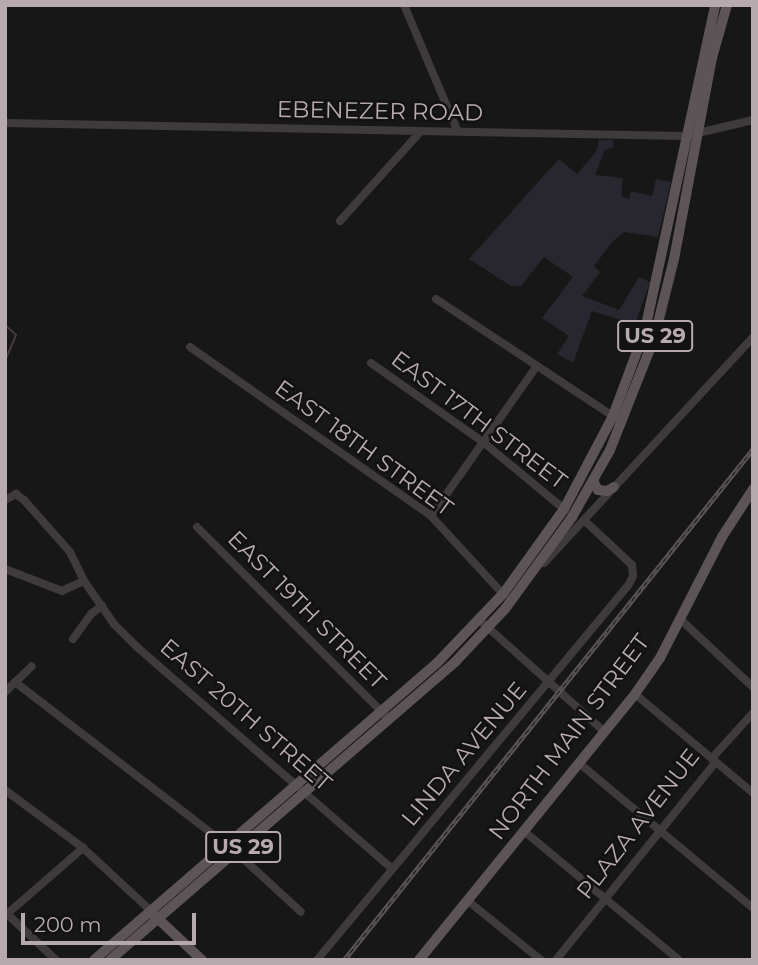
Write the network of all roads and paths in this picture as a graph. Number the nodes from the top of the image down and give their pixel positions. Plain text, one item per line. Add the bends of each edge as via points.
1 (404, 5) edge
2 (715, 5) edge
3 (727, 5) edge
4 (753, 110) edge
5 (750, 120) edge
6 (5, 123) edge
7 (457, 130) junction
8 (420, 132) junction
9 (697, 133) junction
10 (685, 136) junction
11 (340, 221) dead end
12 (436, 299) dead end
13 (753, 337) edge
14 (190, 347) dead end
15 (371, 363) dead end
16 (536, 367) junction
17 (613, 416) junction
18 (483, 442) junction
19 (593, 481) junction
20 (614, 487) junction
21 (752, 493) edge
22 (5, 500) edge
23 (564, 509) junction
24 (431, 516) junction
25 (585, 521) junction
26 (197, 527) dead end
27 (5, 569) edge
28 (533, 574) junction
29 (85, 581) junction
30 (502, 594) junction
31 (102, 606) junction
32 (680, 619) junction
33 (484, 624) junction
34 (73, 639) dead end
35 (32, 666) dead end
36 (15, 682) junction
37 (549, 682) junction
38 (753, 687) edge
39 (5, 692) edge
40 (635, 694) junction
41 (753, 713) edge
42 (386, 716) junction
43 (604, 732) junction
44 (712, 758) junction
45 (580, 764) junction
46 (302, 788) junction
47 (5, 790) edge
48 (753, 793) edge
49 (660, 831) junction
50 (525, 832) junction
51 (227, 845) junction
52 (83, 848) junction
53 (236, 852) junction
54 (392, 869) junction
55 (606, 898) junction
56 (468, 901) junction
57 (753, 908) edge
58 (301, 912) dead end
59 (6, 913) edge
60 (154, 915) junction
61 (200, 959) edge
62 (56, 960) edge
63 (93, 960) edge
64 (110, 960) edge
65 (317, 960) edge
66 (419, 960) edge
67 (541, 960) edge
68 (556, 960) edge
69 (679, 960) edge

1 - 7 street
2 - 10 main road, US 29
3 - 9 main road, US 29
4 - 5 street
5 - 9 street, EBENEZER ROAD
6 - 8 street, EBENEZER ROAD
7 - 8 street, EBENEZER ROAD
7 - 10 street, EBENEZER ROAD
8 - 11 street
9 - 10 street, EBENEZER ROAD
9 - 19 main road, US 29 via 654,339 627,413
10 - 17 main road, US 29 via 654,297
12 - 16 street
13 - 20 street
14 - 24 street, EAST 18TH STREET
15 - 18 street, EAST 17TH STREET
16 - 17 street
16 - 18 street
17 - 23 main road, US 29
18 - 23 street, EAST 17TH STREET
18 - 24 street
19 - 20 main road via 598,490
19 - 28 main road, US 29
20 - 25 street
21 - 32 main road, NORTH MAIN STREET
22 - 29 street, EAST 20TH STREET via 16,494 24,500 70,552
23 - 30 main road, US 29
24 - 30 street, EAST 18TH STREET
25 - 28 street
25 - 37 street, LINDA AVENUE via 634,569 628,586
26 - 42 street, EAST 19TH STREET
27 - 29 street via 62,591
28 - 33 main road, US 29
29 - 31 street, EAST 20TH STREET
30 - 33 main road, US 29
31 - 34 street
31 - 46 street, EAST 20TH STREET via 137,647
32 - 38 street
32 - 40 main road, NORTH MAIN STREET
33 - 37 street
33 - 42 main road, US 29
35 - 36 street
36 - 39 street
36 - 51 street
37 - 43 street
37 - 54 street, LINDA AVENUE
40 - 43 main road, NORTH MAIN STREET
40 - 44 street
41 - 44 street, PLAZA AVENUE
42 - 46 main road, US 29
43 - 45 main road, NORTH MAIN STREET
44 - 48 street
44 - 49 street, PLAZA AVENUE via 714,764
45 - 49 street
45 - 50 main road, NORTH MAIN STREET
46 - 51 main road, US 29
46 - 53 main road, US 29
46 - 54 street, EAST 20TH STREET
47 - 52 street
49 - 55 street, PLAZA AVENUE
49 - 57 street
50 - 55 street
50 - 56 main road, NORTH MAIN STREET
51 - 60 main road, US 29
52 - 59 street
52 - 60 street
53 - 58 street
53 - 60 main road, US 29
54 - 65 street, LINDA AVENUE
55 - 68 street, PLAZA AVENUE
55 - 69 street
56 - 66 main road, NORTH MAIN STREET
56 - 67 street
59 - 62 street
60 - 61 main road
60 - 63 main road, US 29
60 - 64 main road, US 29

